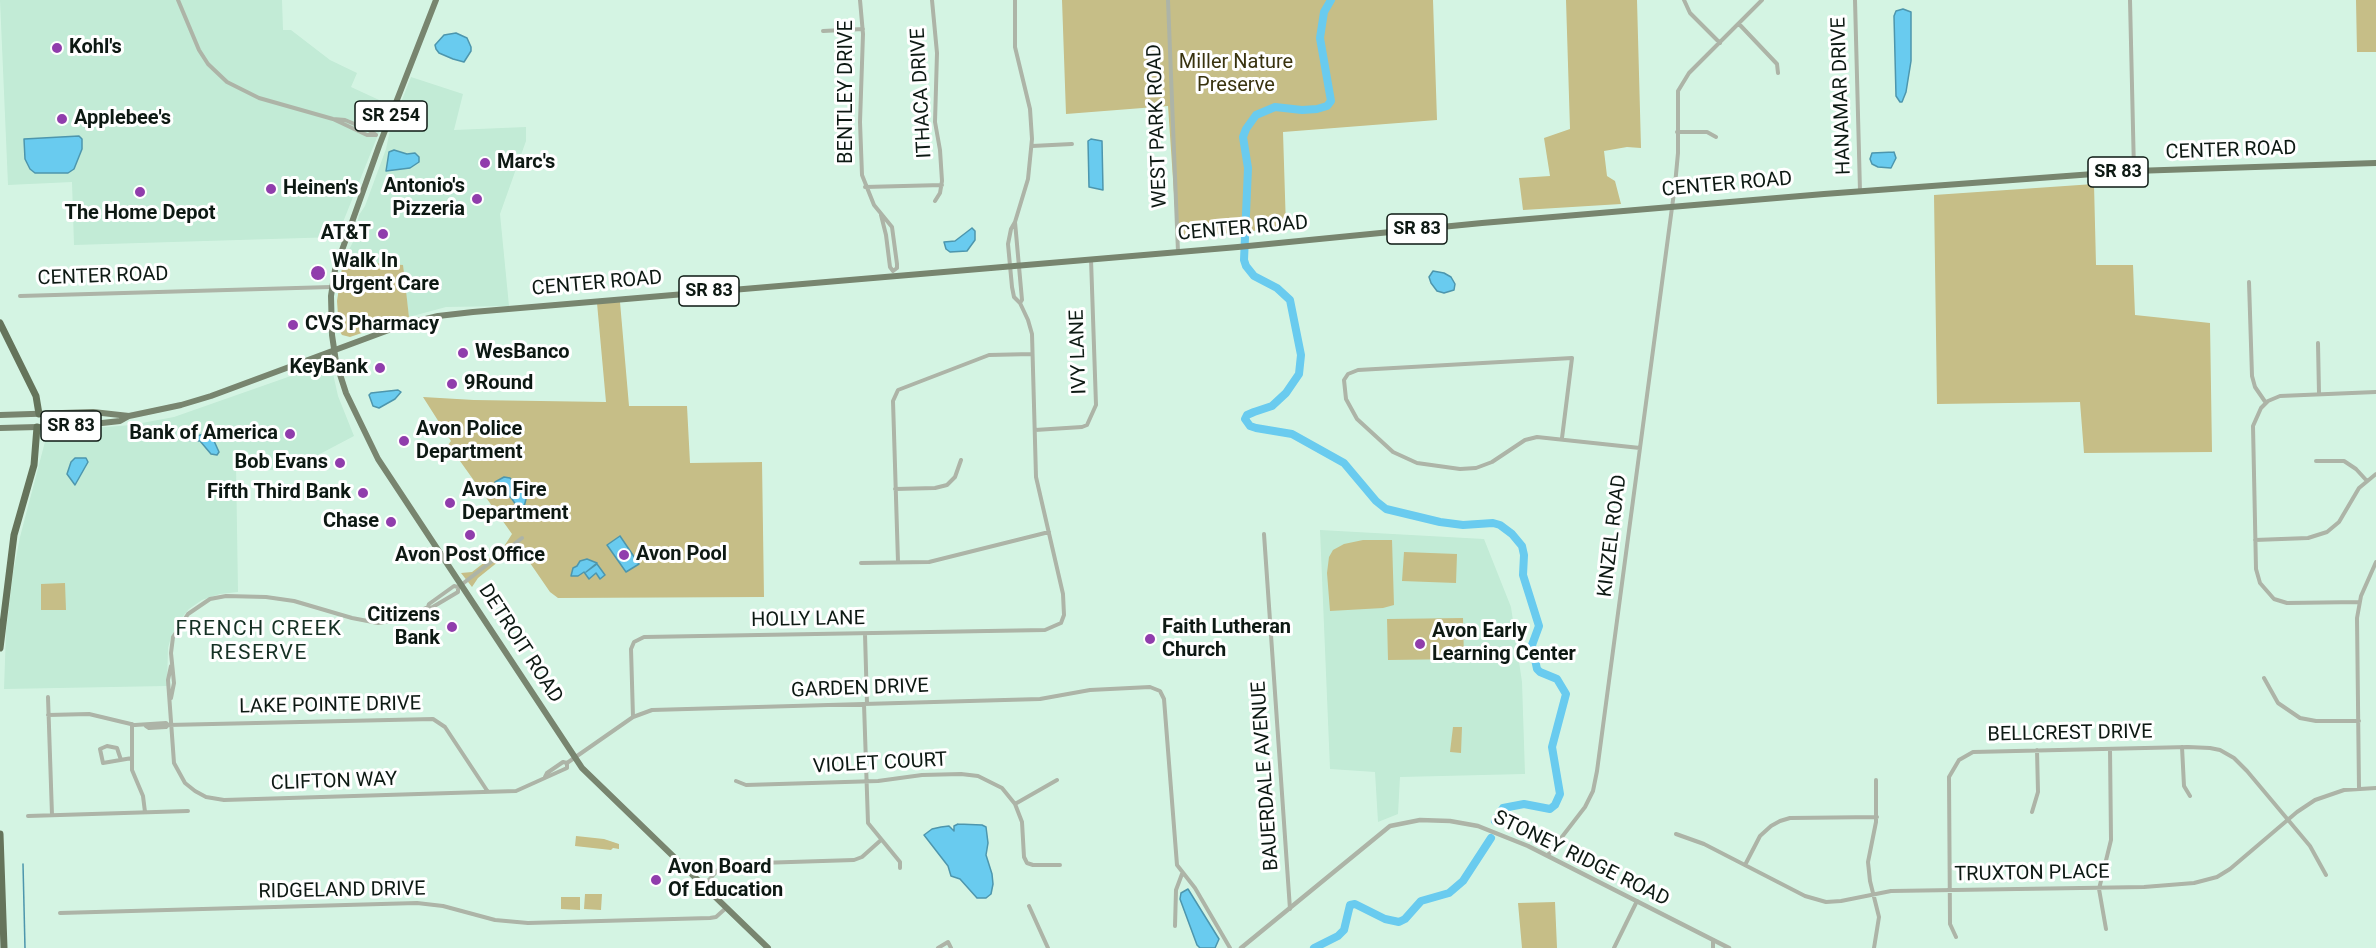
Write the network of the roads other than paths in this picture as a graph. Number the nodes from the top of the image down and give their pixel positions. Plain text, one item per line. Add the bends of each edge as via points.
1 (178, 0) edge
2 (436, 0) edge
3 (860, 0) edge
4 (932, 0) edge
5 (1015, 0) edge
6 (1168, 0) edge
7 (1684, 0) edge
8 (1762, 0) edge
9 (1855, 0) edge
10 (2130, 0) edge
11 (1739, 24) junction
12 (863, 29) junction
13 (823, 31) dead end
14 (1720, 43) junction
15 (1778, 73) dead end
16 (1677, 132) junction
17 (379, 136) junction
18 (1716, 137) dead end
19 (1072, 144) dead end
20 (1032, 146) junction
21 (2376, 163) edge
22 (2134, 171) junction
23 (942, 185) junction
24 (865, 188) junction
25 (1860, 191) junction
26 (935, 201) dead end
27 (1673, 206) junction
28 (881, 215) junction
29 (1015, 222) junction
30 (1178, 252) junction
31 (1091, 259) junction
32 (1010, 265) junction
33 (1019, 265) junction
34 (893, 273) junction
35 (2249, 282) dead end
36 (332, 287) junction
37 (20, 296) dead end
38 (1020, 303) junction
39 (0, 323) edge
40 (2318, 343) dead end
41 (333, 349) junction
42 (1032, 354) junction
43 (2376, 392) edge
44 (2319, 394) junction
45 (2266, 403) junction
46 (39, 414) junction
47 (0, 415) edge
48 (129, 416) junction
49 (37, 427) junction
50 (0, 428) edge
51 (1035, 430) junction
52 (1562, 438) junction
53 (1640, 448) junction
54 (961, 460) dead end
55 (2316, 461) dead end
56 (2376, 474) edge
57 (2367, 481) junction
58 (896, 489) junction
59 (1049, 532) junction
60 (1264, 534) dead end
61 (522, 538) dead end
62 (2256, 540) junction
63 (898, 562) junction
64 (2376, 562) edge
65 (861, 563) dead end
66 (460, 586) junction
67 (2359, 602) junction
68 (865, 634) junction
69 (0, 648) edge
70 (2264, 678) dead end
71 (48, 697) dead end
72 (866, 704) junction
73 (48, 715) junction
74 (633, 717) junction
75 (2358, 721) junction
76 (132, 724) junction
77 (170, 725) junction
78 (2182, 747) junction
79 (2110, 748) junction
80 (2037, 750) junction
81 (132, 758) junction
82 (575, 758) junction
83 (121, 760) junction
84 (1057, 780) dead end
85 (1876, 780) dead end
86 (736, 781) dead end
87 (866, 781) junction
88 (2376, 788) edge
89 (2359, 789) junction
90 (488, 792) junction
91 (2190, 796) dead end
92 (1015, 804) junction
93 (188, 811) dead end
94 (145, 812) junction
95 (2032, 812) dead end
96 (52, 815) junction
97 (28, 816) dead end
98 (1877, 817) junction
99 (2288, 819) junction
100 (0, 834) edge
101 (1676, 834) dead end
102 (881, 840) junction
103 (1548, 855) junction
104 (1060, 865) dead end
105 (1745, 865) junction
106 (900, 868) dead end
107 (1182, 874) junction
108 (2326, 875) dead end
109 (703, 886) junction
110 (2099, 889) junction
111 (1950, 890) junction
112 (1875, 893) junction
113 (1637, 901) junction
114 (1029, 906) dead end
115 (726, 908) junction
116 (1290, 909) junction
117 (60, 913) dead end
118 (1175, 926) dead end
119 (2106, 929) dead end
120 (1956, 937) dead end
121 (1713, 940) junction
122 (4, 948) edge
123 (768, 948) edge
124 (938, 948) edge
125 (951, 948) edge
126 (1048, 948) edge
127 (1230, 948) edge
128 (1241, 948) edge
129 (1614, 948) edge
130 (1713, 948) edge
131 (1729, 948) edge
132 (1874, 948) edge

1 - 17 street via 195,44 208,64 228,82 259,98 345,120
2 - 17 main road, DETROIT ROAD / SR 254
3 - 12 street, BENTLEY DRIVE
4 - 23 street, ITHACA DRIVE via 937,53 935,122
5 - 20 street via 1015,47 1030,109
6 - 30 street, WEST PARK ROAD
7 - 14 street via 1690,13
8 - 11 street, KINZEL ROAD
9 - 25 street, HANAMAR DRIVE
10 - 22 street
11 - 14 street, KINZEL ROAD
11 - 15 street via 1777,64
12 - 13 street
12 - 24 street, BENTLEY DRIVE via 860,122
14 - 16 street, KINZEL ROAD via 1680,85
16 - 18 street via 1707,132
16 - 27 street, KINZEL ROAD
17 - 36 main road, DETROIT ROAD / SR 254
19 - 20 street
20 - 29 street via 1028,179
21 - 22 main road, CENTER ROAD / SR 83
22 - 25 main road, CENTER ROAD / SR 83
23 - 24 street, ITHACA DRIVE
23 - 26 street, ITHACA DRIVE
24 - 28 street, BENTLEY DRIVE
25 - 27 main road, CENTER ROAD / SR 83
27 - 30 main road, CENTER ROAD / SR 83
27 - 53 street, KINZEL ROAD
28 - 34 street, BENTLEY DRIVE
28 - 34 street, BENTLEY DRIVE via 894,232 897,268
29 - 32 street via 1009,239
29 - 33 street
30 - 31 main road, CENTER ROAD / SR 83
31 - 33 main road, CENTER ROAD / SR 83
31 - 51 street, IVY LANE via 1096,405 1087,425
32 - 33 main road, CENTER ROAD / SR 83
32 - 34 main road, CENTER ROAD / SR 83
32 - 38 street via 1013,293
33 - 38 street
34 - 41 main road, CENTER ROAD / SR 83 via 438,316
35 - 45 street via 2252,376
36 - 37 street, CENTER ROAD
36 - 41 main road, DETROIT ROAD / SR 254
38 - 42 street via 1030,328
39 - 46 highway via 36,396
40 - 44 street
41 - 48 main road, CENTER ROAD / SR 83 via 211,396
41 - 66 main road, DETROIT ROAD / SR 254 via 345,393 368,442
42 - 51 street
42 - 58 street via 989,355 898,390 893,401
43 - 44 street
44 - 45 street via 2284,395
45 - 62 street via 2253,426
46 - 47 main road, CENTER ROAD / SR 83
46 - 48 main road, CENTER ROAD / SR 83
46 - 49 main road
48 - 49 main road, CENTER ROAD / SR 83 via 111,423
49 - 50 main road, CENTER ROAD / SR 83
49 - 69 highway via 36,458 14,535
51 - 59 street via 1036,477
52 - 52 street via 1572,358 1351,371 1343,384 1347,403 1357,418 1399,456 1424,465 1465,469 1492,462 1537,436
52 - 53 street
53 - 103 street, KINZEL ROAD via 1593,791
54 - 58 street via 955,477 947,485
55 - 57 street via 2344,461
56 - 57 street
57 - 62 street via 2327,532 2308,538
58 - 63 street
59 - 63 street via 935,561
59 - 68 street, HOLLY LANE via 1064,604 1063,619 1058,625 1045,630
60 - 116 street, BAUERDALE AVENUE
61 - 66 street, CLIFTON WAY
62 - 67 street via 2258,579 2274,599 2294,604
63 - 65 street
64 - 67 street
66 - 77 street, CLIFTON WAY via 431,608 378,623 266,597 221,596 196,607 181,622 172,643
66 - 82 main road, DETROIT ROAD / SR 254
67 - 75 street
68 - 72 street
68 - 74 street, HOLLY LANE via 640,638 631,649
70 - 75 street via 2278,703 2300,718
71 - 73 street
72 - 74 street, GARDEN DRIVE via 652,710
72 - 87 street
72 - 107 street, GARDEN DRIVE via 1040,699 1145,686 1158,690 1164,702 1176,861
73 - 76 street, LAKE POINTE DRIVE via 89,714
73 - 96 street
74 - 82 street, GARDEN DRIVE
75 - 89 street
76 - 77 street, LAKE POINTE DRIVE via 149,728
76 - 81 street
77 - 90 street, LAKE POINTE DRIVE via 433,719 445,726
77 - 90 street, CLIFTON WAY via 177,772 191,789 211,798
78 - 79 street, BELLCREST DRIVE
78 - 91 street via 2184,786
78 - 99 street, BELLCREST DRIVE via 2210,748 2234,758
79 - 80 street, BELLCREST DRIVE
79 - 110 street via 2111,840
80 - 95 street via 2038,792
80 - 111 street, BELLCREST DRIVE via 1973,752 1952,768
81 - 83 street
81 - 94 street
82 - 90 street, CLIFTON WAY via 567,763 567,768 521,790
82 - 109 main road, DETROIT ROAD / SR 254
83 - 83 street via 103,764 100,749 117,748
84 - 92 street
85 - 98 street
86 - 87 street, VIOLET COURT via 746,785
87 - 92 street, VIOLET COURT via 973,775 997,785
87 - 102 street via 868,823
88 - 89 street, TRUXTON PLACE
89 - 99 street, TRUXTON PLACE via 2315,800
92 - 104 street via 1022,822 1025,860 1033,865
93 - 94 street
94 - 96 street
96 - 97 street
98 - 105 street via 1780,821 1760,836
98 - 112 street via 1868,862
99 - 108 street, BELLCREST DRIVE via 2310,846
99 - 110 street, TRUXTON PLACE via 2230,869 2211,879
100 - 122 highway
101 - 105 street, TRUXTON PLACE
102 - 106 street via 900,862
102 - 109 street via 854,860 728,864
103 - 113 street, STONEY RIDGE ROAD
103 - 116 street, STONEY RIDGE ROAD via 1465,823 1399,823 1390,826
105 - 112 street, TRUXTON PLACE via 1822,901 1836,902
107 - 118 street via 1176,890
107 - 127 street via 1195,888
109 - 115 main road, DETROIT ROAD / SR 254
110 - 111 street, TRUXTON PLACE
110 - 119 street
111 - 112 street, TRUXTON PLACE
111 - 120 street via 1950,924
112 - 132 street via 1880,920
113 - 121 street, STONEY RIDGE ROAD
113 - 129 street
114 - 126 street
115 - 117 street, RIDGELAND DRIVE via 716,917 702,919 528,923 417,903
115 - 123 main road, DETROIT ROAD / SR 254
116 - 128 street, STONEY RIDGE ROAD
121 - 130 street
121 - 131 street, STONEY RIDGE ROAD
124 - 125 street via 948,942

